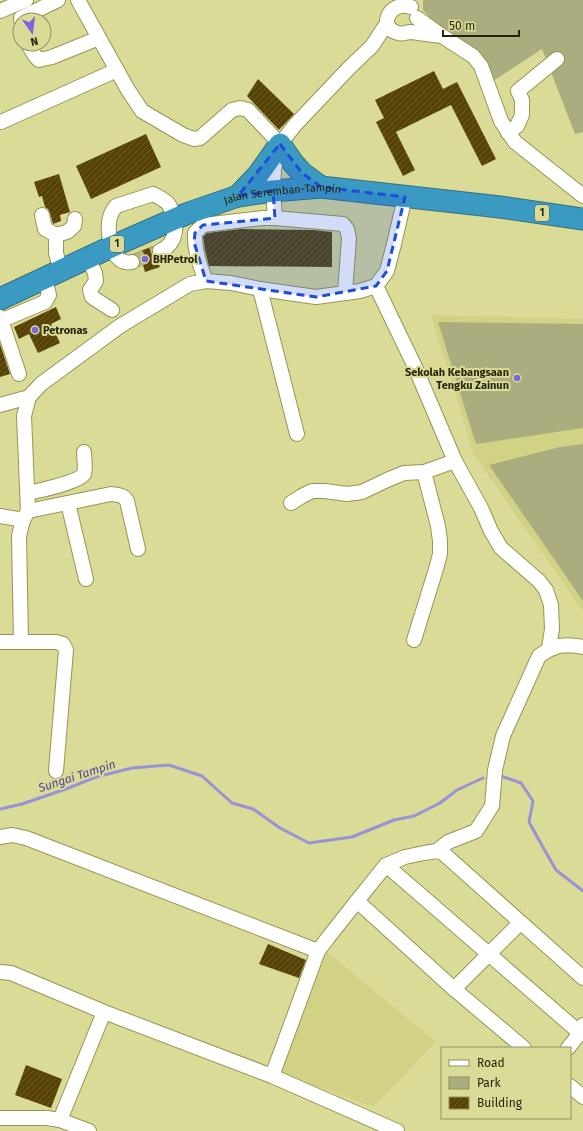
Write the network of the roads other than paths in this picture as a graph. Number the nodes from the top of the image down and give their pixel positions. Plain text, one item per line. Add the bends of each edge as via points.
1 (26, 0) edge
2 (58, 0) edge
3 (78, 0) edge
4 (396, 3) edge
5 (412, 8) edge
6 (0, 11) edge
7 (33, 12) edge
8 (387, 22) junction
9 (403, 33) junction
10 (442, 36) junction
11 (99, 38) junction
12 (372, 46) junction
13 (33, 52) edge
14 (557, 59) dead end
15 (117, 70) junction
16 (1, 122) edge
17 (508, 133) junction
18 (280, 144) junction
19 (321, 187) junction
20 (273, 191) junction
21 (582, 193) edge
22 (238, 196) junction
23 (405, 197) junction
24 (42, 215) dead end
25 (275, 218) junction
26 (75, 219) dead end
27 (175, 219) junction
28 (583, 219) edge
29 (56, 235) junction
30 (111, 247) junction
31 (160, 251) tunnel mouth
32 (88, 258) junction
33 (132, 262) dead end
34 (52, 274) junction
35 (206, 281) junction
36 (376, 286) junction
37 (260, 289) junction
38 (345, 293) junction
39 (0, 298) edge
40 (112, 310) dead end
41 (0, 320) edge
42 (19, 374) dead end
43 (29, 397) junction
44 (0, 405) edge
45 (297, 434) dead end
46 (84, 452) dead end
47 (455, 461) junction
48 (424, 472) junction
49 (28, 493) junction
50 (68, 503) junction
51 (291, 503) dead end
52 (26, 515) junction
53 (0, 516) edge
54 (138, 549) dead end
55 (86, 579) dead end
56 (414, 640) dead end
57 (0, 642) edge
58 (21, 642) junction
59 (583, 647) edge
60 (549, 648) junction
61 (56, 771) dead end
62 (0, 837) edge
63 (437, 851) junction
64 (386, 865) junction
65 (357, 900) junction
66 (520, 923) junction
67 (318, 951) junction
68 (489, 955) junction
69 (0, 972) edge
70 (583, 978) edge
71 (454, 989) junction
72 (104, 1012) junction
73 (581, 1029) edge
74 (523, 1047) edge
75 (569, 1047) edge
76 (272, 1076) junction
77 (571, 1087) edge
78 (583, 1097) edge
79 (0, 1118) edge
80 (51, 1123) edge
81 (89, 1131) edge
82 (397, 1131) edge

1 - 6 street
2 - 7 street
3 - 11 street
4 - 5 street
4 - 8 street via 388,13
5 - 9 street via 415,26
5 - 10 street
8 - 9 street via 393,31
8 - 12 street
9 - 10 street
9 - 12 street
10 - 17 street via 473,56 481,66 501,121
11 - 13 street via 39,60
11 - 15 street
12 - 18 street via 295,125
14 - 17 street via 518,91 522,100 522,115 517,126
15 - 16 street
15 - 18 street via 142,111 183,135 200,138 232,110 240,108 248,110
17 - 21 street
18 - 19 highway via 302,173
18 - 20 street via 274,169
18 - 22 highway via 258,175
19 - 20 highway, Jalan Seremban-Tampin / 1
19 - 23 highway, Jalan Seremban-Tampin / 1
20 - 22 highway, Jalan Seremban-Tampin / 1
20 - 25 street
22 - 27 highway, Jalan Seremban-Tampin / 1
23 - 28 highway, Jalan Seremban-Tampin / 1
23 - 36 street via 387,271
24 - 29 street via 46,229
25 - 35 street via 203,225 194,233 194,242
25 - 38 street via 343,224 349,238
26 - 29 street via 74,226 67,232
27 - 30 highway, Jalan Seremban-Tampin / 1
27 - 30 street via 168,203 153,194 116,206 110,216
27 - 31 street via 176,231 167,248
29 - 34 street
30 - 32 highway, Jalan Seremban-Tampin / 1
30 - 33 street via 118,259
32 - 34 highway, Jalan Seremban-Tampin / 1
32 - 40 street via 96,281 90,290 92,297
34 - 39 highway, Jalan Seremban-Tampin / 1
34 - 41 street via 49,295 45,302
35 - 37 street via 231,282
35 - 43 street via 190,284 120,326 41,384
36 - 38 street
36 - 47 street via 416,367
37 - 38 street via 316,297
37 - 45 street
41 - 42 street
43 - 44 street
43 - 49 street via 24,416
46 - 49 street via 82,476 70,482
47 - 48 street
47 - 60 street via 501,548 546,590 551,605 552,629
48 - 51 street via 404,473 354,494 312,491
48 - 56 street via 438,526 440,554
49 - 52 street
50 - 52 street
50 - 54 street via 111,494 121,495 127,501
50 - 55 street
52 - 53 street
52 - 58 street via 18,536
57 - 58 street
58 - 61 street via 56,642 63,644 66,650
59 - 60 street via 564,645
60 - 63 street via 539,656 503,736 495,770 492,806 476,831 448,842
62 - 67 street via 12,835 26,838
63 - 64 street
63 - 66 street via 444,853
64 - 65 street
64 - 68 street
65 - 67 street
65 - 71 street
66 - 68 street
66 - 70 street
67 - 76 street
68 - 71 street
68 - 73 street
69 - 72 street via 11,973
71 - 74 street
72 - 76 street
72 - 80 street
73 - 75 street
76 - 82 street
77 - 78 street
79 - 80 street
80 - 81 street

